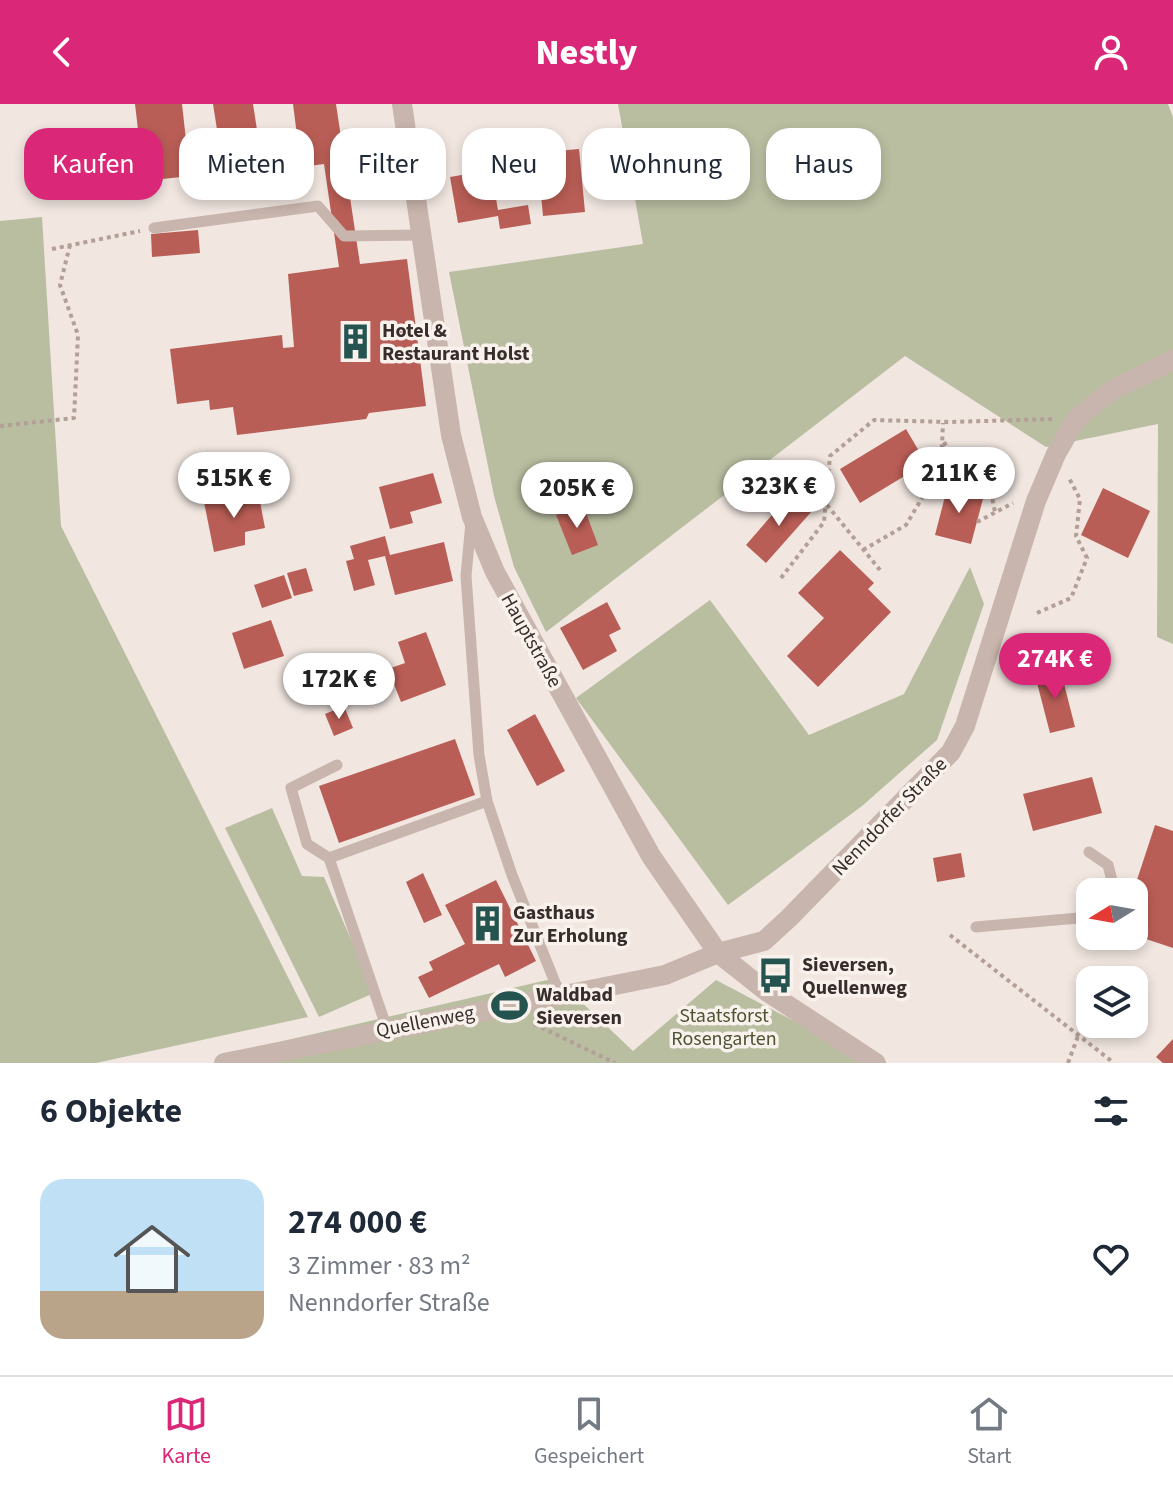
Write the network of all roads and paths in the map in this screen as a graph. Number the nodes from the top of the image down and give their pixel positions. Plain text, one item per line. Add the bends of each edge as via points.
1 (402, 104) edge
2 (154, 228) joint
3 (421, 235) junction
4 (70, 245) junction
5 (52, 249) dead end
6 (1173, 360) edge
7 (1076, 419) junction
8 (943, 422) junction
9 (0, 426) edge
10 (943, 439) junction
11 (1056, 454) junction
12 (1036, 501) junction
13 (826, 503) junction
14 (995, 512) junction
15 (472, 517) junction
16 (977, 522) dead end
17 (863, 550) junction
18 (880, 570) dead end
19 (781, 578) dead end
20 (1037, 613) dead end
21 (337, 765) dead end
22 (487, 801) junction
23 (1089, 852) dead end
24 (329, 858) junction
25 (1111, 878) edge
26 (1076, 918) edge
27 (976, 927) dead end
28 (950, 935) dead end
29 (718, 953) junction
30 (560, 995) junction
31 (500, 1007) junction
32 (387, 1029) junction
33 (1076, 1034) edge
34 (1077, 1038) edge
35 (1081, 1038) edge
36 (224, 1063) edge
37 (615, 1063) edge
38 (876, 1063) edge
39 (1068, 1063) edge
40 (1114, 1063) edge

1 - 3 street, Hauptstraße
2 - 3 lane via 318,206 344,236
2 - 4 path
3 - 15 street, Hauptstraße via 451,435
4 - 5 path
4 - 9 path via 60,285 78,335 74,418
6 - 7 street, Nenndorfer Straße via 1112,390
7 - 8 path
7 - 11 street, Nenndorfer Straße
8 - 10 path
8 - 13 path via 874,420 830,456
10 - 14 path via 966,483 991,493
10 - 17 path via 941,466 906,525
11 - 12 street, Nenndorfer Straße
11 - 20 path via 1080,499 1076,536 1087,558 1071,598
12 - 14 path via 1012,503
12 - 29 street, Nenndorfer Straße via 965,726 951,752 764,941
13 - 17 path
13 - 19 path via 824,522
14 - 16 path
15 - 22 lane via 466,576
15 - 29 street, Hauptstraße via 495,572 651,856
17 - 18 path
21 - 24 lane via 291,788 307,844
22 - 24 lane
22 - 30 lane
23 - 25 lane via 1108,865
24 - 32 lane
26 - 27 lane
28 - 33 path
29 - 30 street, Quellenweg via 665,975
29 - 38 street, Hauptstraße
30 - 31 street, Quellenweg
31 - 32 street, Quellenweg
31 - 37 path
32 - 36 street, Quellenweg
34 - 39 path
35 - 40 path

